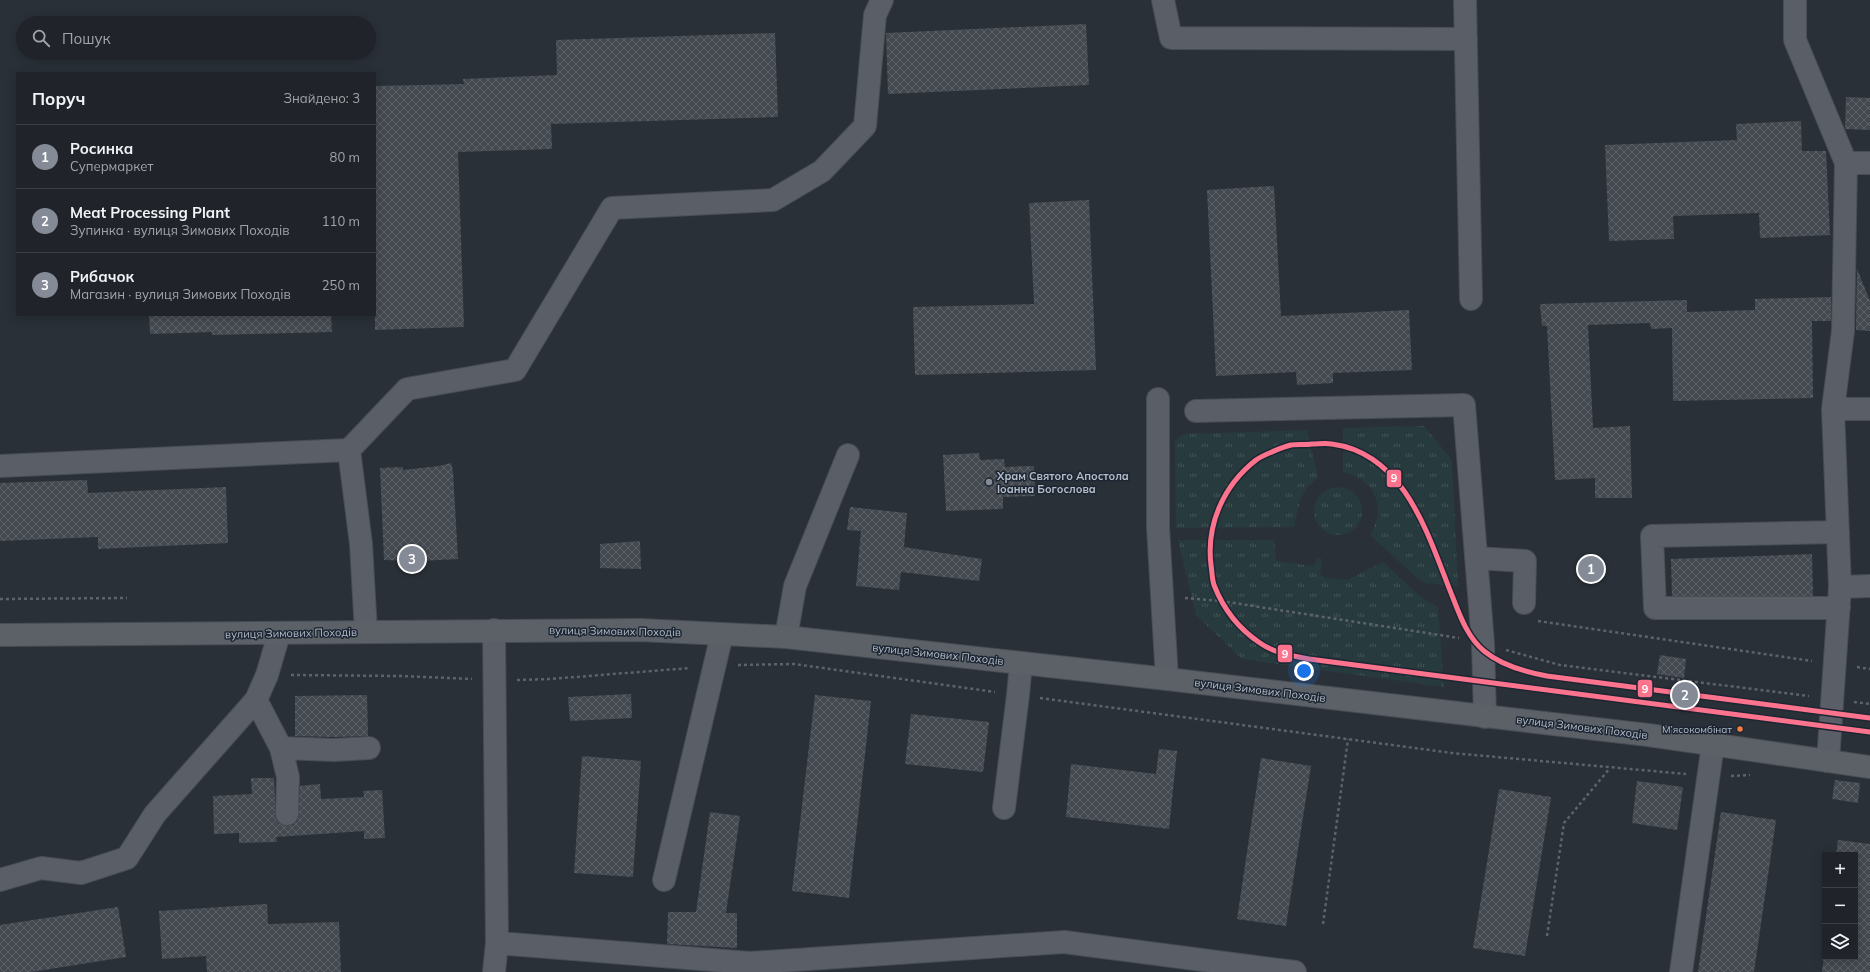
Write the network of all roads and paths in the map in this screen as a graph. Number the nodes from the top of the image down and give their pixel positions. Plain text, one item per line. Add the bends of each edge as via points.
1 (882, 0) edge
2 (1163, 0) edge
3 (1466, 0) edge
4 (1795, 0) edge
5 (1466, 39) junction
6 (1846, 163) junction
7 (1870, 163) edge
8 (1471, 299) dead end
9 (1158, 399) dead end
10 (1833, 409) junction
11 (1870, 409) edge
12 (1196, 411) dead end
13 (349, 450) junction
14 (848, 455) dead end
15 (0, 466) edge
16 (1838, 532) junction
17 (1476, 558) junction
18 (1870, 586) edge
19 (1162, 596) junction
20 (1840, 597) junction
21 (0, 598) edge
22 (127, 598) dead end
23 (1524, 603) joint
24 (494, 630) junction
25 (366, 632) junction
26 (279, 634) junction
27 (722, 634) junction
28 (0, 635) edge
29 (786, 637) junction
30 (1483, 644) junction
31 (1021, 662) junction
32 (1835, 664) junction
33 (716, 666) junction
34 (1870, 669) edge
35 (267, 675) junction
36 (1167, 679) junction
37 (495, 680) junction
38 (1018, 695) junction
39 (1833, 699) junction
40 (256, 700) junction
41 (1870, 704) edge
42 (1485, 716) junction
43 (1348, 739) junction
44 (1714, 744) junction
45 (281, 748) junction
46 (368, 748) dead end
47 (1828, 761) junction
48 (1611, 767) junction
49 (1870, 767) edge
50 (1754, 775) dead end
51 (1709, 776) junction
52 (1004, 808) dead end
53 (288, 814) dead end
54 (0, 880) edge
55 (664, 880) dead end
56 (1323, 924) dead end
57 (1547, 936) dead end
58 (497, 943) junction
59 (1188, 965) edge
60 (494, 972) edge
61 (1295, 972) edge
62 (1681, 972) edge

1 - 13 lane via 875,15 865,126 822,171 773,200 612,208 515,370 407,389
2 - 5 lane via 1171,38
3 - 5 lane
4 - 6 lane via 1795,40
5 - 8 lane
6 - 7 lane
6 - 10 lane via 1843,331
9 - 19 lane via 1158,527
10 - 11 lane
10 - 16 lane
12 - 17 lane via 1464,405
13 - 15 lane
13 - 25 lane via 361,544
14 - 29 lane via 795,586
16 - 20 lane
16 - 20 lane via 1652,536 1656,608
17 - 23 lane via 1525,561
17 - 30 lane
18 - 20 lane
19 - 30 path via 1221,601
19 - 36 lane
20 - 32 lane
21 - 22 path
23 - 32 path via 1524,619
24 - 25 main road, вулиця Зимових Походів
24 - 27 main road, вулиця Зимових Походів via 640,630
24 - 37 lane
25 - 26 main road, вулиця Зимових Походів
26 - 28 main road, вулиця Зимових Походів
26 - 35 lane
27 - 29 main road, вулиця Зимових Походів
27 - 33 lane
29 - 31 main road, вулиця Зимових Походів
30 - 39 path via 1560,664
30 - 42 lane
31 - 36 main road, вулиця Зимових Походів
31 - 38 lane
32 - 34 path
32 - 39 lane
33 - 37 path via 550,679
33 - 38 path via 794,664
33 - 55 lane
35 - 37 path
35 - 40 lane
36 - 42 main road, вулиця Зимових Походів
37 - 58 lane
38 - 43 path
38 - 52 lane
39 - 41 path
39 - 47 lane
40 - 45 lane
40 - 54 lane via 155,814 127,858 81,873 41,868
42 - 44 main road, вулиця Зимових Походів
43 - 48 path via 1452,753
43 - 56 path
44 - 47 main road, вулиця Зимових Походів
44 - 51 lane
45 - 46 lane
45 - 53 lane via 288,777
47 - 49 main road, вулиця Зимових Походів
48 - 51 path
48 - 57 path via 1564,823
50 - 51 path
51 - 62 lane
58 - 59 lane via 750,963 1064,942
58 - 60 lane
59 - 61 lane

